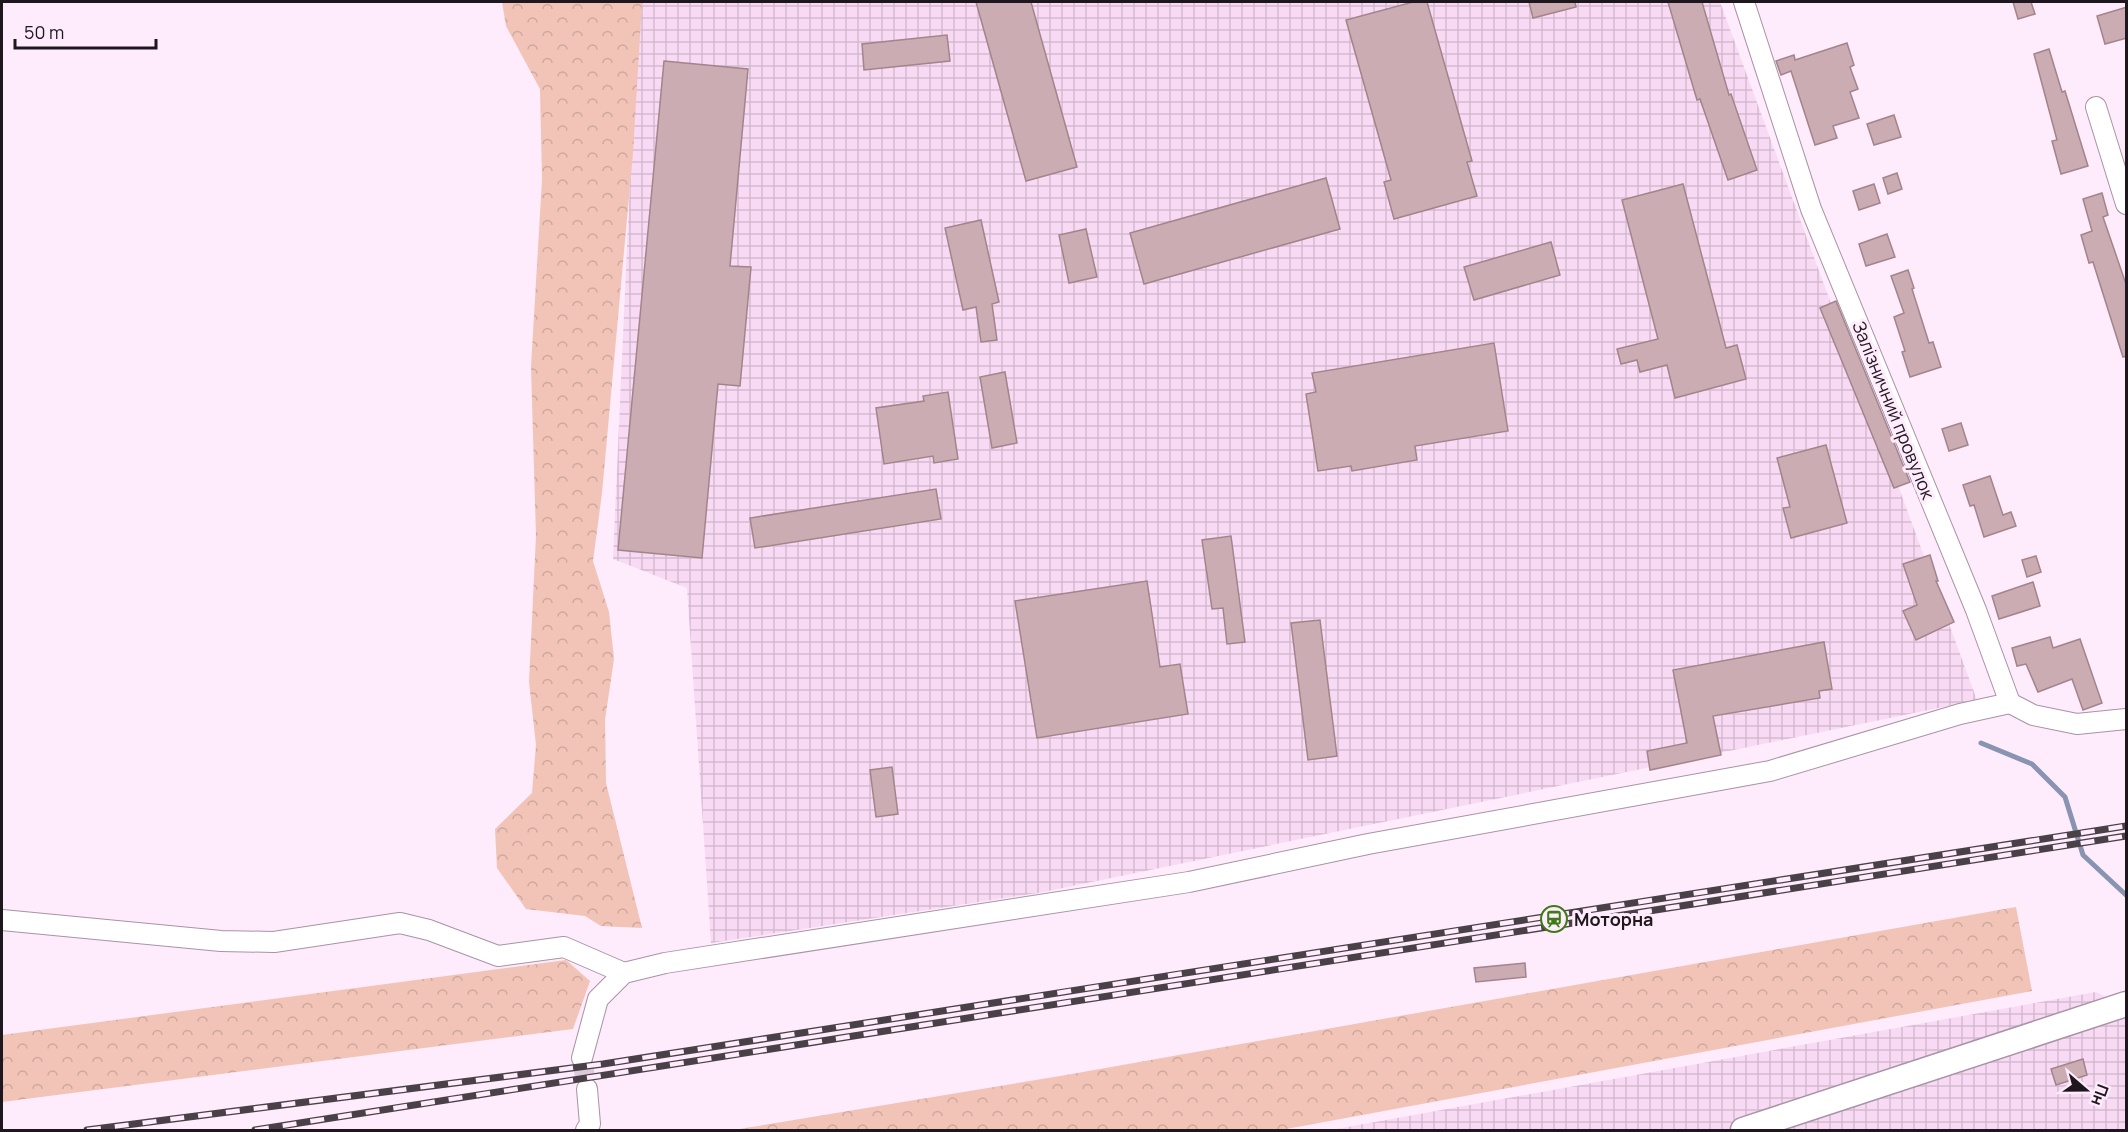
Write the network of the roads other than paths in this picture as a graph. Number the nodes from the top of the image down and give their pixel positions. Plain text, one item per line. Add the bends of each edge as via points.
1 (1744, 2) edge
2 (2096, 107) dead end
3 (2127, 204) edge
4 (2010, 703) junction
5 (2127, 719) edge
6 (2, 920) edge
7 (624, 973) junction
8 (2127, 1004) edge
9 (582, 1058) tunnel mouth
10 (587, 1089) tunnel mouth
11 (586, 1131) edge
12 (1743, 1131) edge

1 - 4 street, Залізничний провулок via 1811,208 1977,610
2 - 3 street
4 - 5 street via 2033,715 2077,724
4 - 7 street via 1960,714 1770,771 1368,844 1189,882 665,963
6 - 7 street via 263,942 400,923 498,956 564,947
7 - 9 street via 598,999
8 - 12 main road
10 - 11 street via 590,1124

